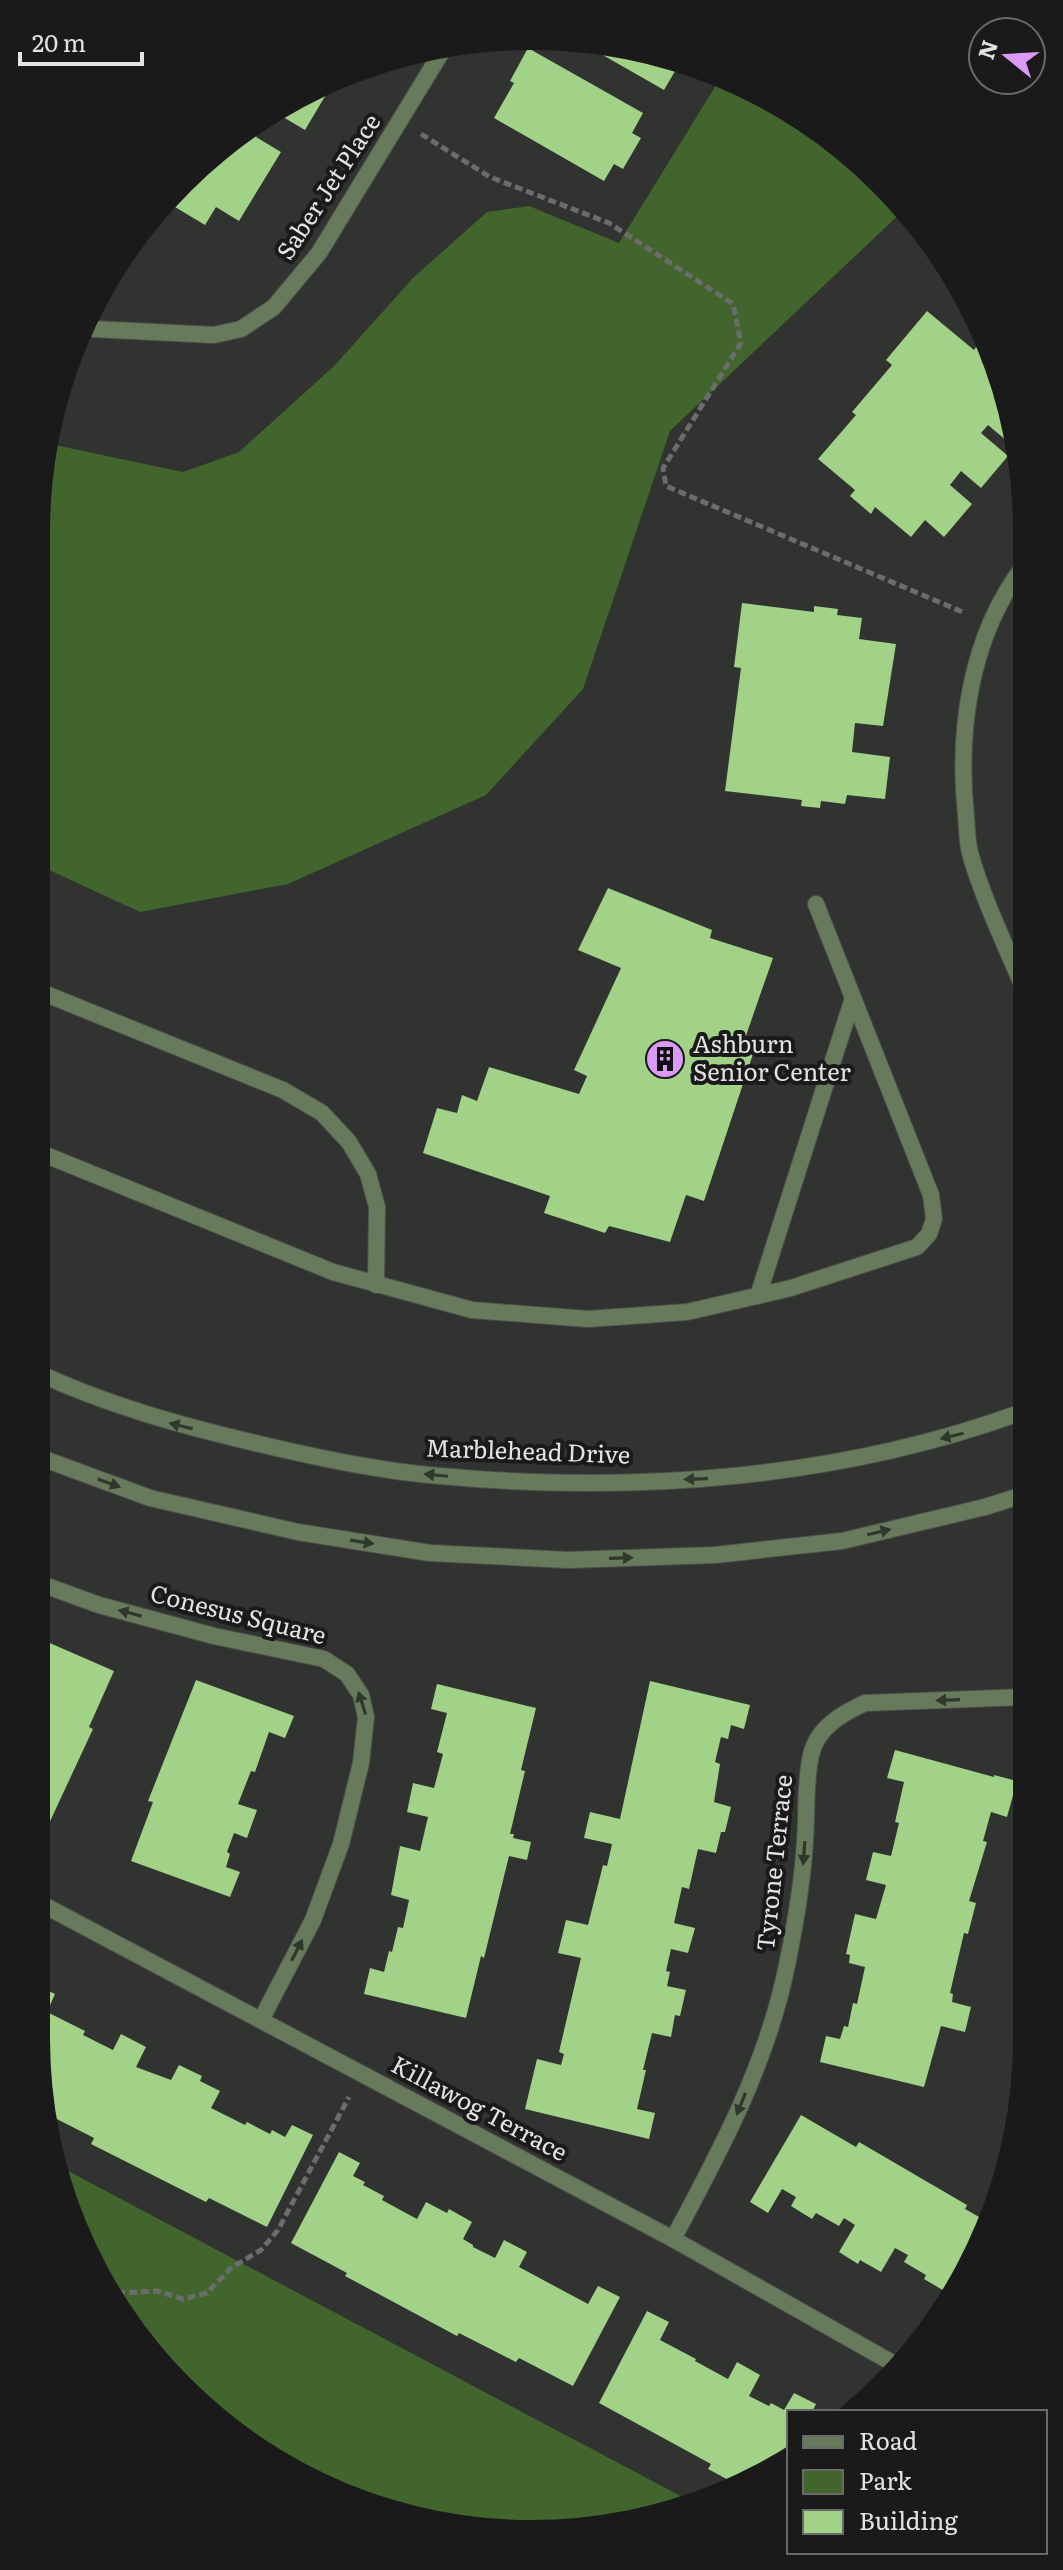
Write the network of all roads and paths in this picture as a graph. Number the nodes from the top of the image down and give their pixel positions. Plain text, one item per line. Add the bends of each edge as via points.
1 (437, 59) edge
2 (400, 121) junction
3 (95, 329) edge
4 (1013, 583) edge
5 (989, 623) junction
6 (816, 904) dead end
7 (1013, 961) edge
8 (50, 996) edge
9 (853, 998) junction
10 (50, 1157) edge
11 (376, 1285) junction
12 (758, 1296) junction
13 (50, 1378) edge
14 (1013, 1415) edge
15 (50, 1461) edge
16 (1013, 1498) edge
17 (50, 1587) edge
18 (1013, 1697) edge
19 (50, 1908) edge
20 (261, 2020) junction
21 (361, 2073) junction
22 (673, 2239) junction
23 (123, 2293) edge
24 (889, 2361) edge

1 - 2 street, Saber Jet Place
2 - 3 street, Saber Jet Place via 319,253 274,307 241,329 214,335
2 - 5 path via 490,177 609,223 733,304 741,343 663,468 666,486
4 - 5 street
5 - 7 street via 963,730 962,782 970,852
6 - 9 street
8 - 11 street via 283,1090 322,1113 349,1142 368,1174 377,1207
9 - 12 street
9 - 12 street via 931,1195 934,1219 917,1247
10 - 11 street
11 - 12 street via 472,1310 588,1319 687,1312
14 -> 13 street, Marblehead Drive via 964,1433 829,1465 710,1478 569,1483 438,1476 313,1456 172,1424
15 -> 16 street via 150,1498 298,1532 430,1553 568,1560 715,1555 842,1541
20 -> 17 street, Conesus Square via 313,1920 341,1844 361,1763 366,1717 361,1695 347,1674 324,1659 214,1636
18 -> 22 street, Tyrone Terrace via 865,1703 841,1713 822,1732 811,1755 803,1872 788,1963 764,2048 730,2133
19 - 20 street, Killawog Terrace
20 - 21 street, Killawog Terrace
21 - 22 street, Killawog Terrace
21 - 23 path via 278,2230 261,2250 231,2268 207,2293 183,2299 157,2291
22 - 24 street, Killawog Terrace

